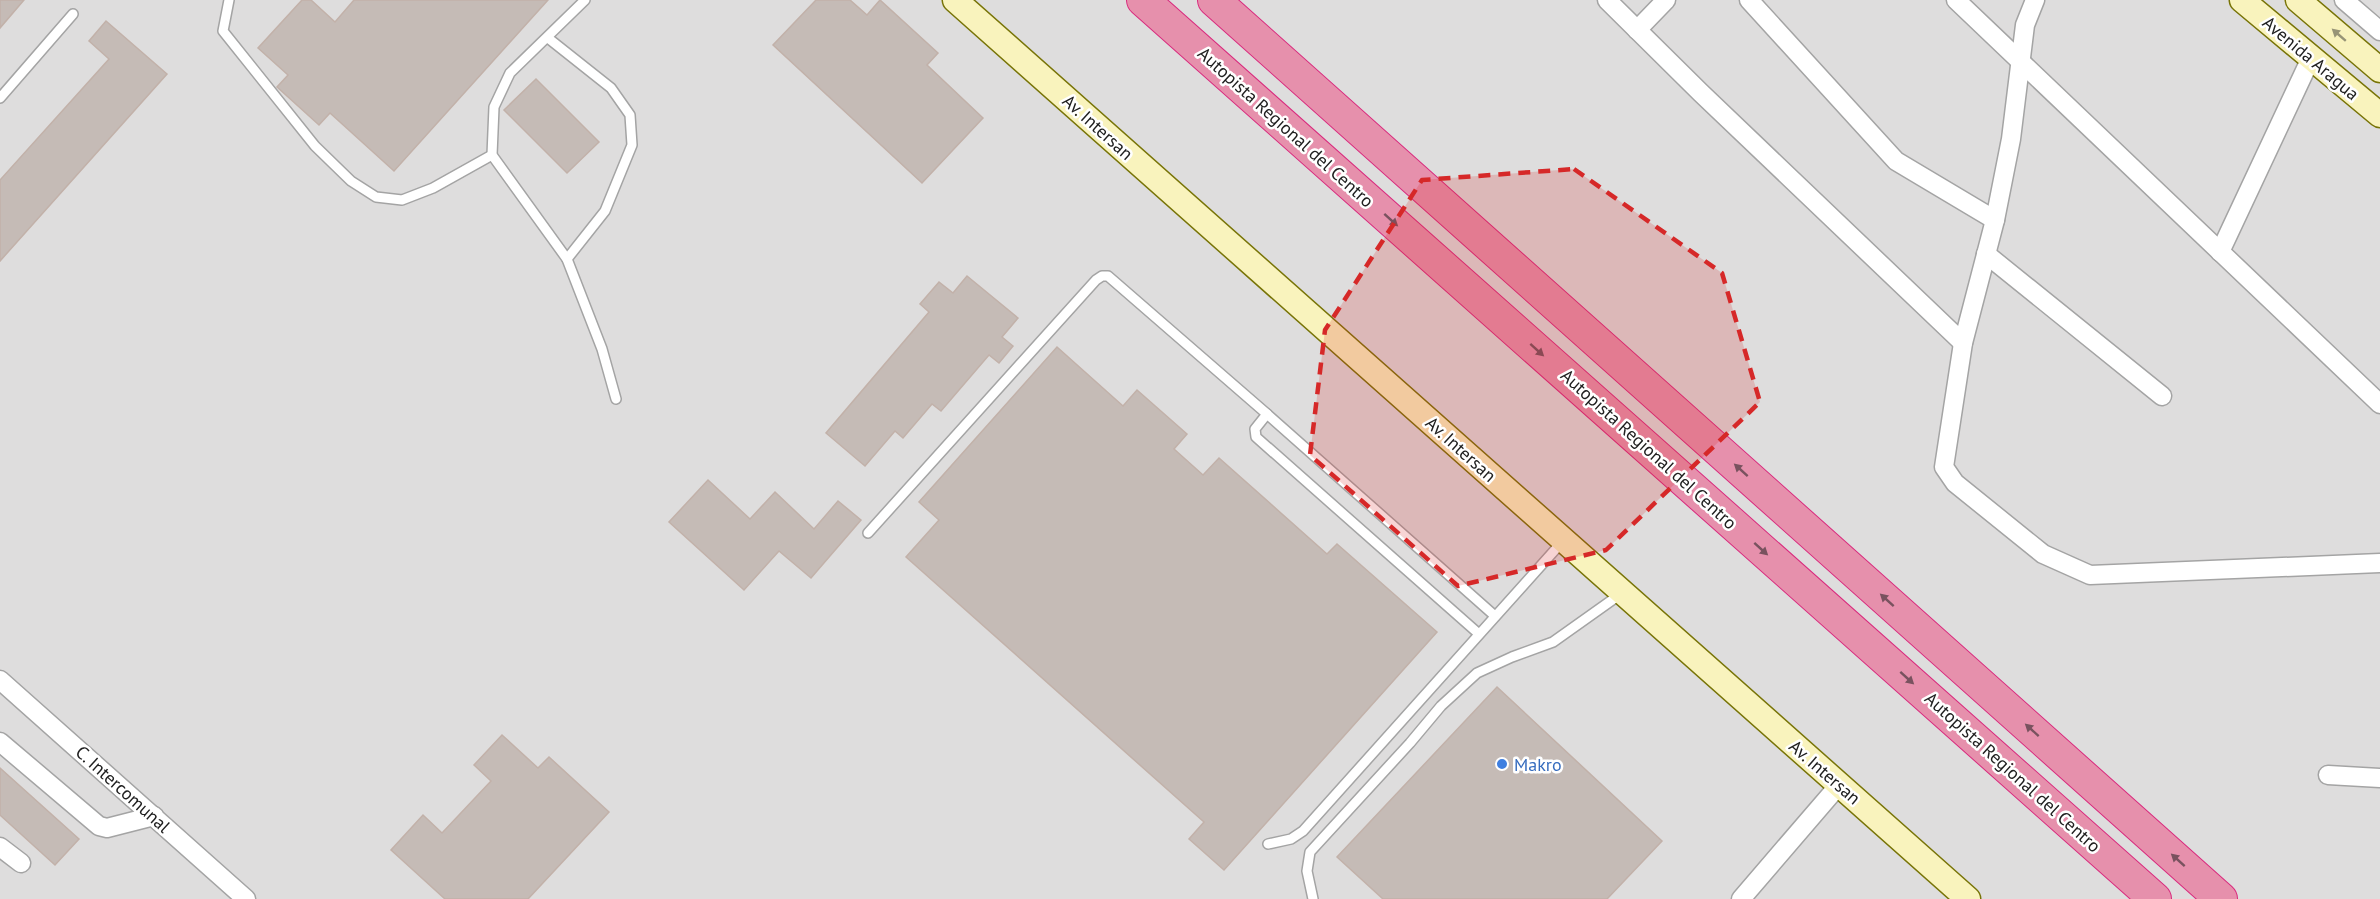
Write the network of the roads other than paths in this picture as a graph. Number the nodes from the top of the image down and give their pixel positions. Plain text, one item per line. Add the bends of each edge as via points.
1 (229, 0) edge
2 (585, 0) edge
3 (955, 0) edge
4 (1143, 0) edge
5 (1214, 0) edge
6 (1608, 0) edge
7 (1666, 0) edge
8 (1749, 0) edge
9 (1956, 0) edge
10 (2035, 0) edge
11 (2242, 0) edge
12 (2298, 0) edge
13 (2344, 0) edge
14 (73, 14) dead end
15 (1637, 30) junction
16 (2380, 31) edge
17 (548, 38) junction
18 (2311, 58) junction
19 (2021, 63) junction
20 (2380, 70) edge
21 (0, 98) edge
22 (2380, 115) edge
23 (492, 155) junction
24 (1995, 220) junction
25 (2220, 252) junction
26 (1986, 254) junction
27 (567, 259) junction
28 (1963, 343) junction
29 (2162, 396) dead end
30 (616, 399) dead end
31 (2380, 404) edge
32 (1267, 414) junction
33 (868, 532) dead end
34 (1564, 540) junction
35 (2380, 563) edge
36 (1622, 593) junction
37 (1495, 616) junction
38 (1479, 634) junction
39 (0, 680) edge
40 (0, 742) edge
41 (2328, 775) dead end
42 (2380, 778) edge
43 (1839, 785) junction
44 (154, 816) junction
45 (1268, 844) dead end
46 (0, 847) edge
47 (21, 863) dead end
48 (246, 899) edge
49 (1313, 899) edge
50 (1741, 899) edge
51 (1968, 899) edge
52 (2156, 899) edge
53 (2221, 899) edge

1 - 23 lane via 223,31 315,146 351,181 375,197 402,200 433,188
2 - 17 lane
3 - 34 street, Av. Intersan
4 -> 52 highway, Autopista Regional del Centro
53 -> 5 highway
6 - 15 street
7 - 15 street
8 - 24 street via 1896,161
9 - 19 street
10 - 19 street via 2025,25
11 - 18 street, Avenida Aragua
20 -> 12 street, Avenida Aragua
13 - 16 street
14 - 21 lane
15 - 28 street
17 - 23 lane via 510,73 494,107
17 - 27 lane via 611,88 630,115 632,145 605,211
18 - 22 street, Avenida Aragua
18 - 25 street
19 - 24 street
19 - 25 street
23 - 27 lane
24 - 26 street
25 - 31 street
26 - 28 street
26 - 29 street
27 - 30 lane via 602,349
28 - 35 street via 1944,467 1955,483 2043,554 2090,575
32 - 33 lane via 1108,276 1102,276
32 - 37 lane
32 - 38 lane via 1255,429 1256,437
34 - 36 street, Av. Intersan
34 - 37 lane
36 - 43 street, Av. Intersan
36 - 49 lane via 1553,642 1477,673 1441,706 1310,852 1307,870
37 - 38 lane
38 - 45 lane via 1303,831 1291,839
39 - 44 street, C. Intercomunal
40 - 44 street via 99,826 107,828
41 - 42 street
43 - 50 street
43 - 51 street, Av. Intersan
44 - 48 street, C. Intercomunal
46 - 47 street

